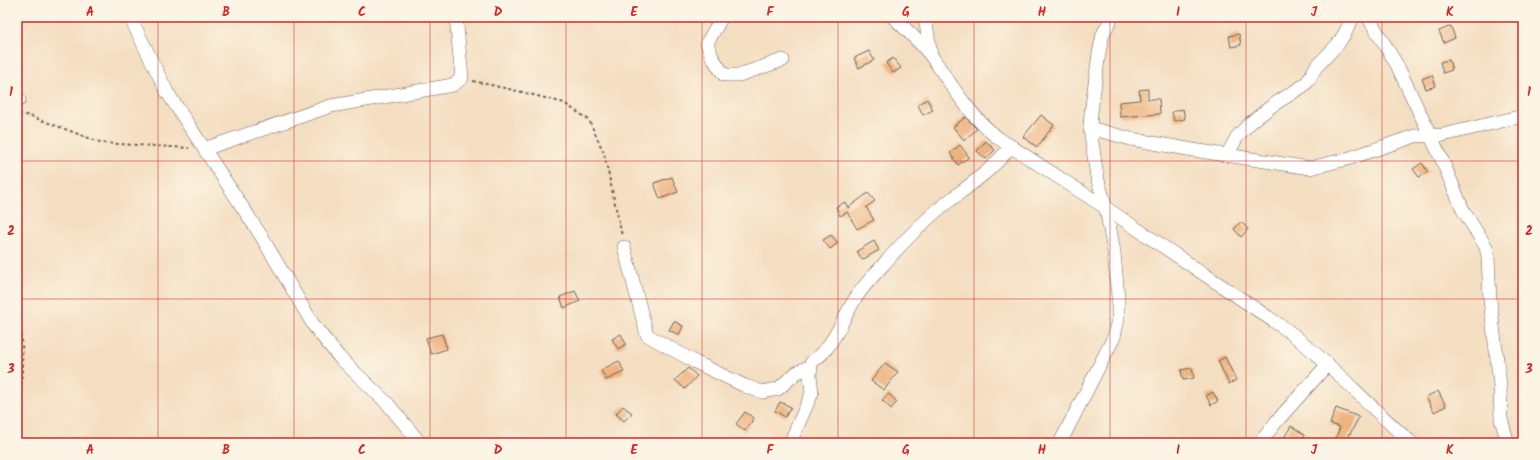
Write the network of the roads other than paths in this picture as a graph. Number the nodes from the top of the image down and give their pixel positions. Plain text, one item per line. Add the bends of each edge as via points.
1 (130, 17) edge
2 (456, 17) edge
3 (722, 17) edge
4 (893, 17) edge
5 (925, 17) edge
6 (1112, 17) edge
7 (1353, 17) edge
8 (1368, 17) edge
9 (931, 56) junction
10 (783, 60) dead end
11 (1523, 116) edge
12 (1090, 128) junction
13 (1429, 134) junction
14 (1011, 146) junction
15 (204, 148) junction
16 (1226, 155) junction
17 (1106, 208) junction
18 (624, 247) road end
19 (1328, 364) junction
20 (810, 366) junction
21 (420, 443) edge
22 (790, 443) edge
23 (1060, 443) edge
24 (1260, 443) edge
25 (1412, 443) edge
26 (1508, 443) edge

1 - 15 street via 168,92
2 - 15 street via 462,78 453,86 331,106
3 - 10 street via 707,43 724,75 739,75
4 - 9 street
5 - 9 street
6 - 12 street via 1103,34 1099,53
7 - 16 street via 1338,44 1316,66 1308,81 1250,123
8 - 13 street via 1397,65
9 - 14 street via 967,108 985,128
11 - 13 street via 1443,136
12 - 16 street via 1131,139
12 - 17 street via 1097,177
13 - 16 street via 1410,137 1310,168
13 - 26 street via 1463,210 1487,251 1501,419
14 - 17 street
14 - 20 street via 969,188 940,208 913,232 883,264 855,300 832,342
15 - 21 street via 260,234 314,326 339,357 387,403
17 - 19 street via 1288,330
17 - 23 street via 1114,252 1118,319 1114,337
18 - 20 street via 647,334 696,362 762,392 778,389 796,373
19 - 24 street
19 - 25 street
20 - 22 street via 812,393

